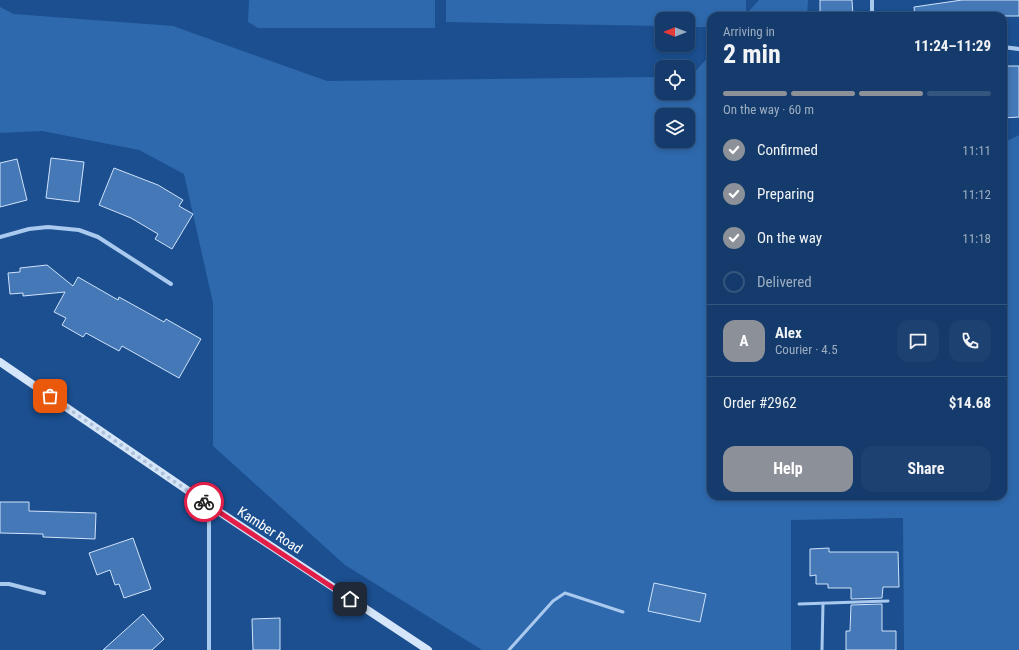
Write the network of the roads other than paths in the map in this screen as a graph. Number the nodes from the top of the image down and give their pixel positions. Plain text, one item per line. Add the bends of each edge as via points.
1 (872, 0) edge
2 (872, 12) edge
3 (1007, 48) edge
4 (1019, 49) edge
5 (0, 237) edge
6 (171, 284) dead end
7 (0, 362) edge
8 (209, 505) junction
9 (0, 584) edge
10 (44, 593) dead end
11 (888, 601) dead end
12 (823, 603) junction
13 (798, 604) dead end
14 (623, 612) dead end
15 (209, 650) edge
16 (428, 650) edge
17 (509, 650) edge
18 (822, 650) edge

1 - 2 street
3 - 4 street
5 - 6 street via 29,228 78,230 104,240
7 - 8 street, Kamber Road
8 - 15 street
8 - 16 street, Kamber Road
9 - 10 street
11 - 12 lane
12 - 13 lane
12 - 18 lane
14 - 17 lane via 564,593 553,601

